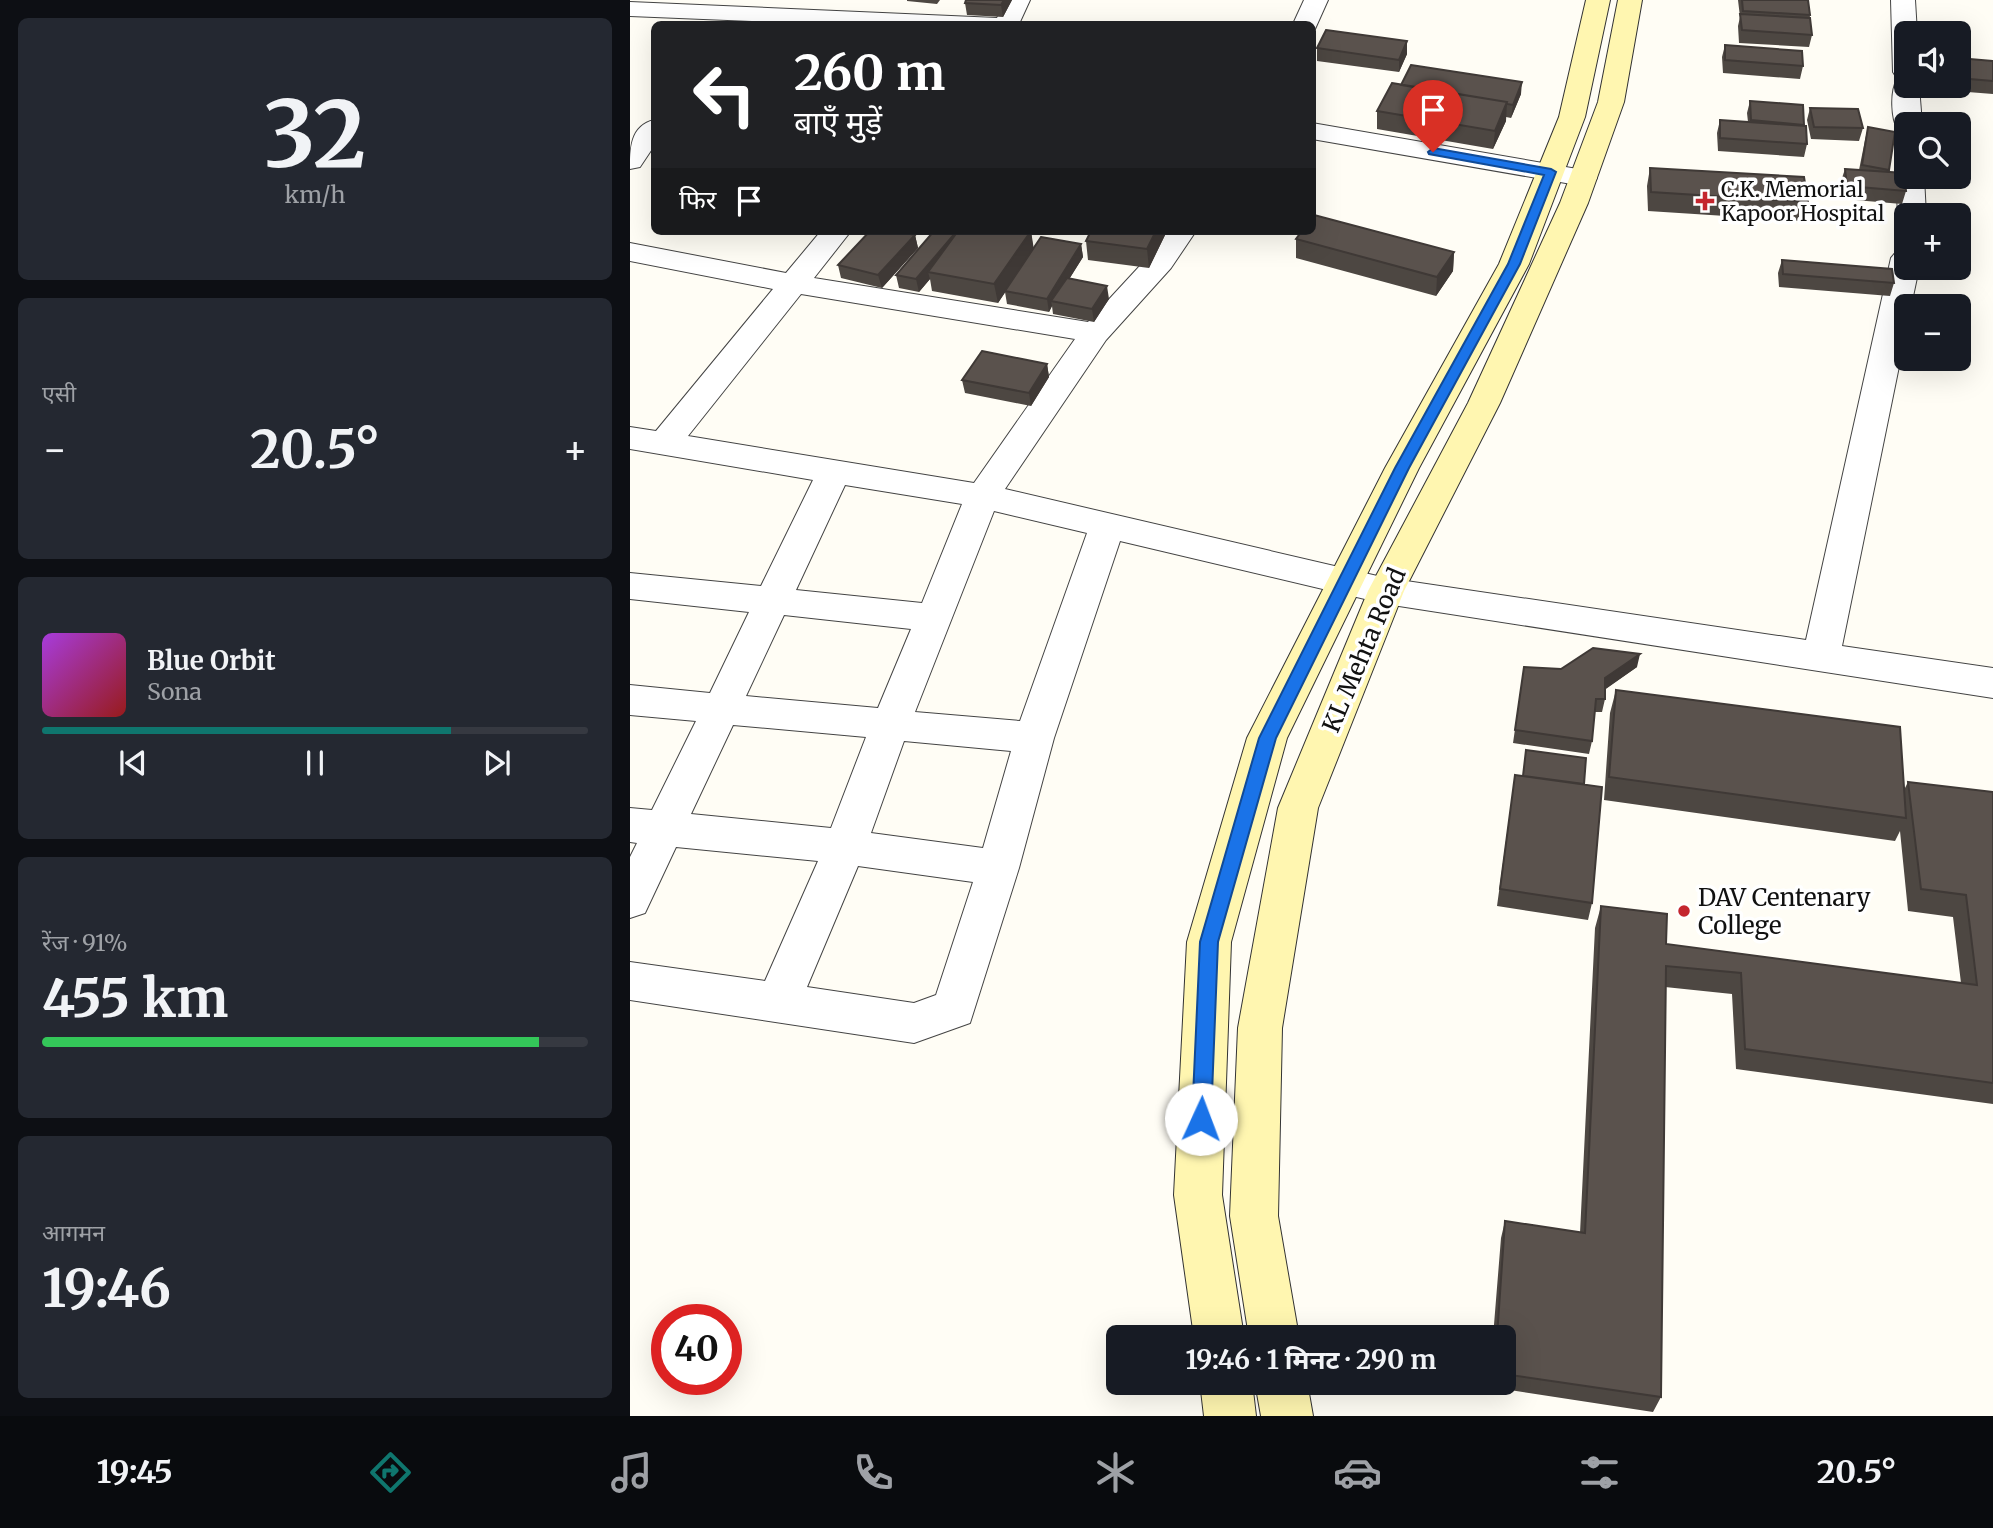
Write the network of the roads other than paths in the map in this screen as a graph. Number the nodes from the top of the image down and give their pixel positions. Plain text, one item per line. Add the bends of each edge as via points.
1 (1018, 0) edge
2 (1316, 0) edge
3 (1598, 0) edge
4 (1630, 0) edge
5 (1903, 0) edge
6 (630, 9) edge
7 (739, 13) edge
8 (922, 21) edge
9 (1008, 21) edge
10 (1307, 21) edge
11 (1904, 21) edge
12 (630, 113) edge
13 (651, 115) edge
14 (651, 132) edge
15 (1316, 132) edge
16 (630, 161) edge
17 (1567, 175) junction
18 (833, 235) edge
19 (1178, 235) edge
20 (630, 252) edge
21 (1901, 280) edge
22 (793, 284) junction
23 (1095, 333) junction
24 (630, 438) edge
25 (663, 445) junction
26 (834, 472) junction
27 (983, 496) junction
28 (1108, 524) junction
29 (1345, 583) junction
30 (630, 586) edge
31 (1386, 592) junction
32 (774, 601) junction
33 (936, 618) junction
34 (1821, 657) junction
35 (1993, 683) edge
36 (630, 700) edge
37 (720, 708) junction
38 (891, 724) junction
39 (1034, 738) junction
40 (647, 827) edge
41 (845, 848) junction
42 (998, 868) junction
43 (630, 900) edge
44 (630, 981) edge
45 (778, 1003) junction
46 (1217, 1325) edge
47 (1272, 1325) edge
48 (1228, 1395) edge
49 (1283, 1395) edge
50 (1230, 1416) edge
51 (1287, 1416) edge

1 - 9 street
2 - 10 street
3 - 17 street, KL Mehta Road via 1572,117
4 - 17 street, KL Mehta Road via 1611,102
5 - 11 street
6 - 7 street
7 - 8 street
12 - 13 street
14 - 16 street
15 - 17 street
17 - 29 street, KL Mehta Road via 1402,468
17 - 31 street, KL Mehta Road via 1485,403
18 - 22 street
19 - 23 street via 1160,262
20 - 22 street
21 - 34 street
22 - 23 street
22 - 25 street
23 - 27 street
24 - 25 street
25 - 26 street
26 - 27 street
26 - 32 street
27 - 28 street
27 - 33 street
28 - 29 street
28 - 39 street
29 - 31 street
29 - 46 street, KL Mehta Road via 1268,738 1209,942 1198,1195
30 - 32 street
31 - 34 street
31 - 47 street, KL Mehta Road via 1298,808 1260,1028 1254,1216
32 - 33 street
32 - 37 street
33 - 38 street
34 - 35 street
36 - 37 street
37 - 38 street
37 - 40 street
38 - 39 street
38 - 41 street
39 - 42 street
40 - 41 street
40 - 43 street
41 - 42 street
41 - 45 street
42 - 45 street via 954,1009 914,1023
44 - 45 street
48 - 50 street
49 - 51 street

